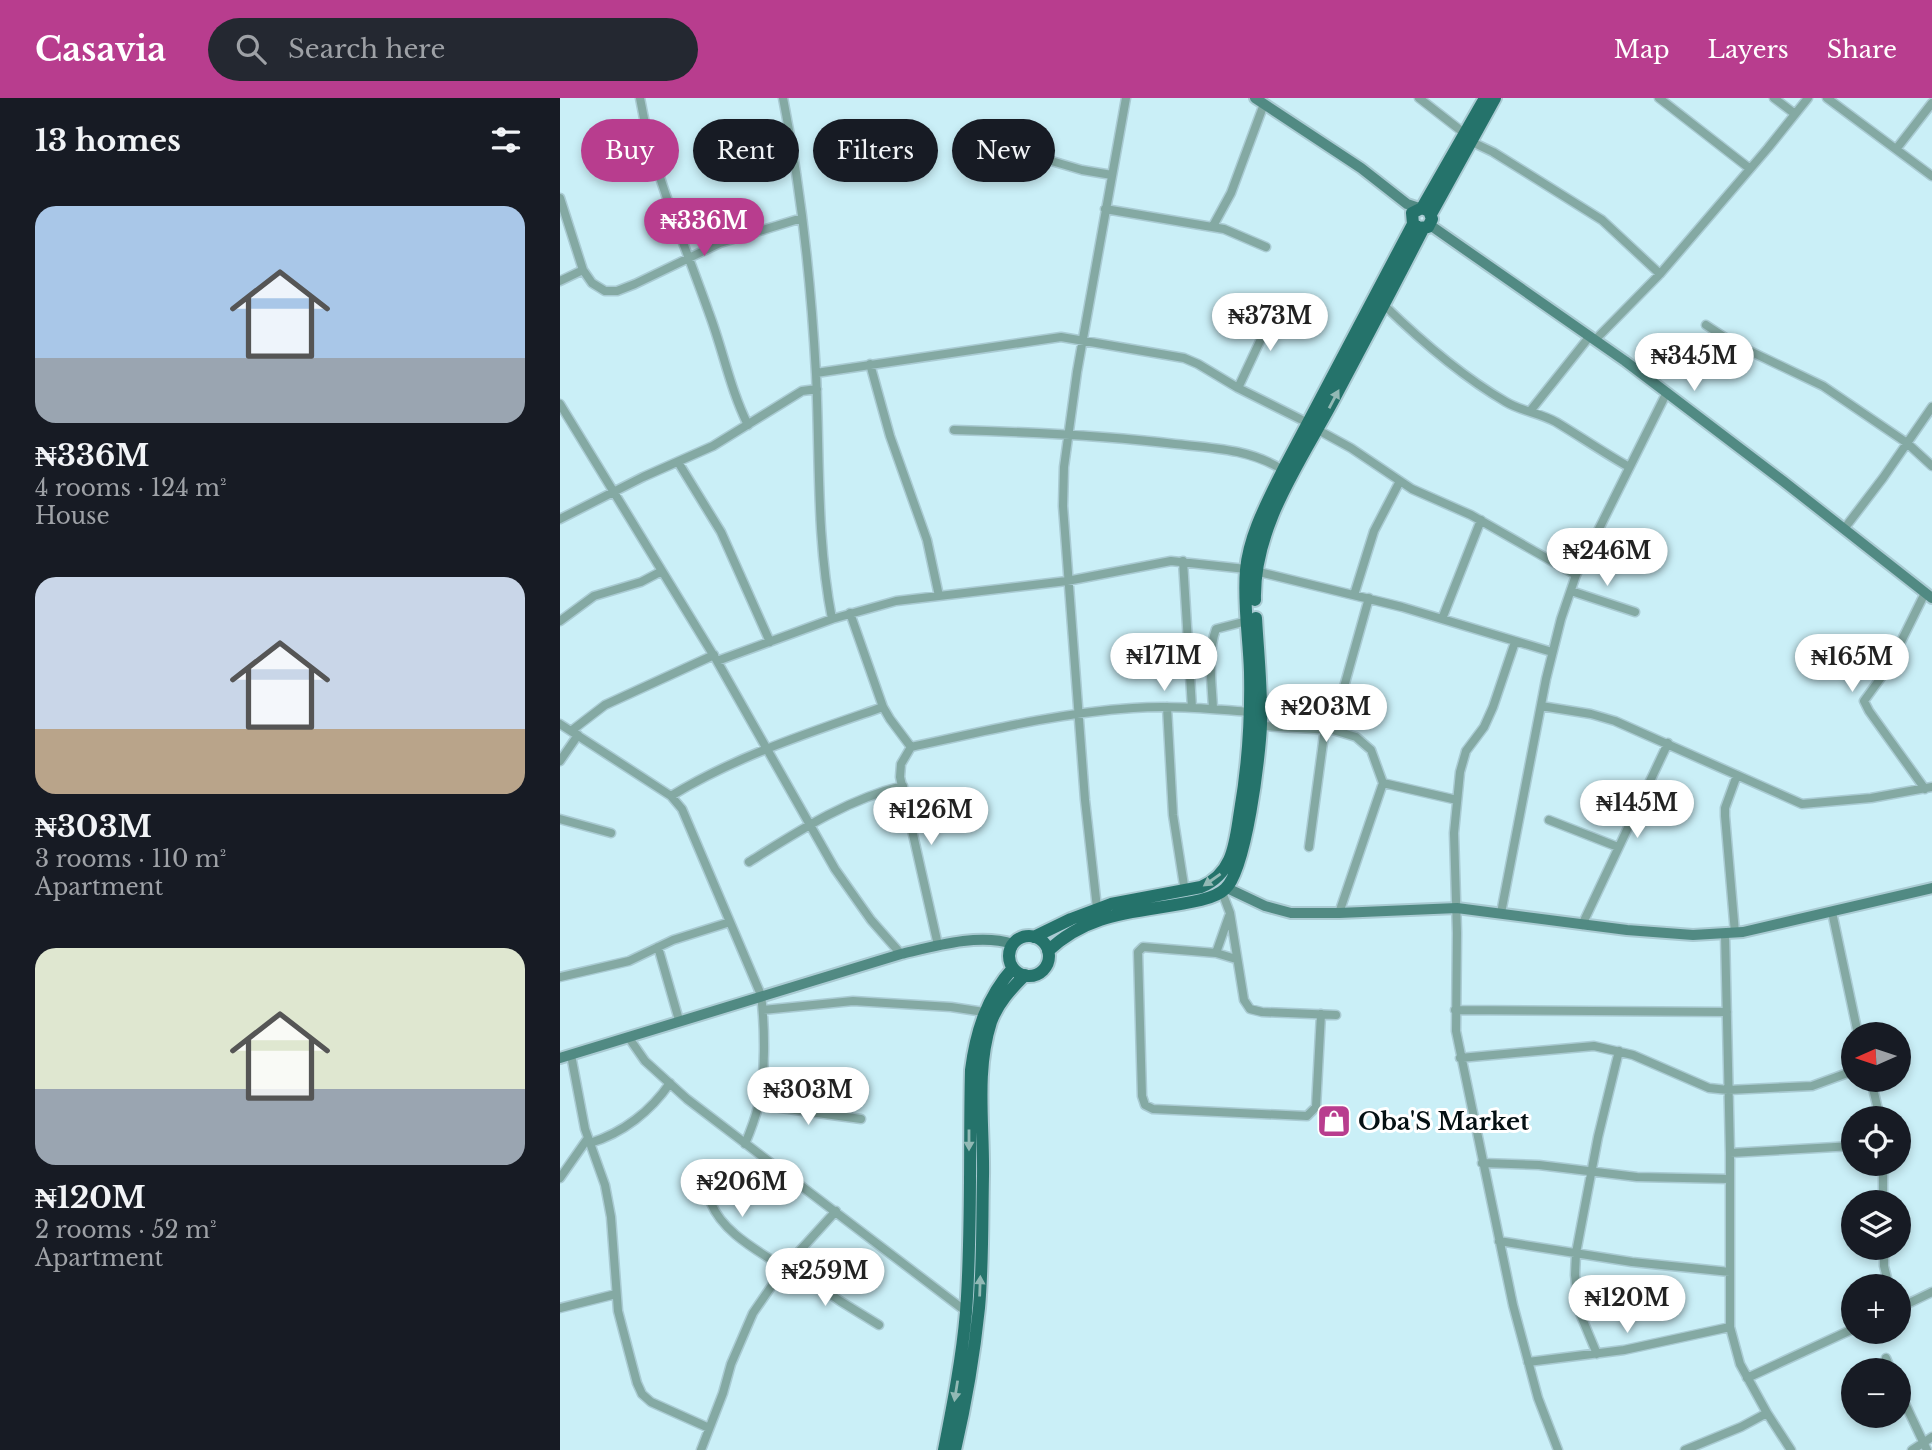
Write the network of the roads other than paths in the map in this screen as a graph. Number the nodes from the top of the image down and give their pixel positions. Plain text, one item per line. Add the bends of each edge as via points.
1 (640, 98) edge
2 (783, 98) edge
3 (1126, 98) edge
4 (1419, 98) edge
5 (1485, 98) edge
6 (1495, 98) edge
7 (1659, 98) edge
8 (1774, 98) edge
9 (1808, 98) edge
10 (1827, 98) edge
11 (1260, 101) edge
12 (1932, 103) edge
13 (1795, 114) junction
14 (1468, 138) junction
15 (1897, 148) junction
16 (1055, 162) edge
17 (1749, 168) junction
18 (1112, 175) junction
19 (1932, 176) edge
20 (560, 198) edge
21 (1105, 209) junction
22 (1420, 215) junction
23 (802, 218) junction
24 (1213, 226) junction
25 (1266, 247) dead end
26 (689, 258) junction
27 (583, 270) junction
28 (1660, 274) junction
29 (560, 281) edge
30 (1277, 305) dead end
31 (1384, 305) junction
32 (1706, 325) dead end
33 (1593, 338) junction
34 (1083, 340) junction
35 (870, 364) junction
36 (816, 373) junction
37 (1238, 388) junction
38 (817, 389) junction
39 (1667, 392) junction
40 (560, 404) edge
41 (1932, 407) edge
42 (1531, 410) junction
43 (748, 425) junction
44 (1313, 427) junction
45 (954, 430) dead end
46 (1068, 436) junction
47 (1907, 443) junction
48 (678, 462) junction
49 (1932, 466) edge
50 (1629, 467) junction
51 (1283, 470) junction
52 (1400, 481) junction
53 (614, 492) junction
54 (560, 519) edge
55 (1481, 520) junction
56 (1844, 529) junction
57 (1183, 561) junction
58 (1251, 570) junction
59 (662, 571) junction
60 (1576, 575) junction
61 (1067, 581) junction
62 (1571, 591) junction
63 (1354, 594) junction
64 (939, 596) junction
65 (1928, 596) edge
66 (1369, 598) junction
67 (1634, 612) dead end
68 (850, 613) junction
69 (832, 619) junction
70 (1442, 619) junction
71 (560, 621) edge
72 (1247, 621) junction
73 (770, 642) junction
74 (1515, 642) junction
75 (1552, 652) junction
76 (715, 658) junction
77 (1541, 706) junction
78 (883, 707) junction
79 (1167, 708) junction
80 (1192, 708) junction
81 (1213, 709) junction
82 (1251, 712) junction
83 (1078, 714) junction
84 (560, 724) edge
85 (1261, 726) junction
86 (1324, 730) junction
87 (574, 733) junction
88 (1668, 743) junction
89 (1254, 744) junction
90 (911, 747) junction
91 (767, 750) junction
92 (560, 761) edge
93 (1737, 775) junction
94 (1383, 783) junction
95 (902, 786) junction
96 (1929, 788) edge
97 (671, 796) junction
98 (1457, 800) junction
99 (560, 820) edge
100 (1549, 820) dead end
101 (810, 825) junction
102 (611, 834) dead end
103 (1309, 847) dead end
104 (1618, 847) junction
105 (749, 862) dead end
106 (1932, 888) edge
107 (1224, 890) junction
108 (1185, 892) junction
109 (1097, 908) junction
110 (1457, 908) junction
111 (1832, 912) junction
112 (1230, 913) junction
113 (1339, 913) junction
114 (1501, 913) junction
115 (730, 922) junction
116 (1581, 925) junction
117 (1730, 934) junction
118 (1034, 937) junction
119 (938, 945) junction
120 (658, 947) junction
121 (1011, 949) junction
122 (1048, 951) junction
123 (1216, 953) junction
124 (901, 954) junction
125 (1236, 959) junction
126 (1013, 968) junction
127 (1025, 975) junction
128 (560, 977) edge
129 (761, 995) junction
130 (763, 1010) junction
131 (1455, 1010) junction
132 (984, 1012) junction
133 (1727, 1012) junction
134 (1321, 1014) junction
135 (1336, 1015) dead end
136 (679, 1020) junction
137 (1855, 1022) edge
138 (629, 1038) junction
139 (1619, 1051) junction
140 (565, 1057) edge
141 (1460, 1058) junction
142 (1841, 1075) edge
143 (670, 1083) junction
144 (1728, 1090) junction
145 (759, 1105) junction
146 (861, 1119) dead end
147 (589, 1141) junction
148 (745, 1144) junction
149 (1841, 1147) edge
150 (1730, 1153) junction
151 (1482, 1163) junction
152 (1591, 1171) junction
153 (700, 1172) dead end
154 (560, 1178) edge
155 (1730, 1178) junction
156 (836, 1211) junction
157 (1499, 1241) junction
158 (1576, 1253) junction
159 (786, 1266) junction
160 (1731, 1272) junction
161 (1932, 1292) edge
162 (616, 1294) junction
163 (1911, 1302) edge
164 (560, 1308) edge
165 (966, 1311) junction
166 (977, 1320) junction
167 (879, 1325) dead end
168 (1730, 1327) junction
169 (1841, 1335) edge
170 (1597, 1354) junction
171 (1528, 1362) junction
172 (1747, 1378) junction
173 (1767, 1413) junction
174 (1911, 1413) edge
175 (709, 1428) junction
176 (1928, 1443) edge
177 (701, 1450) edge
178 (944, 1450) edge
179 (955, 1450) edge
180 (1558, 1450) edge
181 (1685, 1450) edge
182 (1791, 1450) edge
183 (1912, 1450) edge

1 - 26 street via 653,157
2 - 23 street
3 - 18 street
4 - 14 street
5 - 14 main road
6 - 14 main road
7 - 17 street
8 - 13 street
9 - 13 street
10 - 15 street
11 - 22 street via 1361,168
11 - 24 street via 1231,193
12 - 15 street
13 - 17 street
14 - 22 main road
14 - 28 street via 1602,220
15 - 19 street
16 - 18 street
17 - 28 street
18 - 21 street
20 - 27 street
21 - 24 street
21 - 34 street
22 - 31 main road
22 - 33 street
22 - 44 main road
23 - 26 street via 720,243
23 - 36 street
24 - 25 street
26 - 27 street via 617,291 605,291 592,283
26 - 43 street
27 - 29 street
28 - 33 street
30 - 37 street
31 - 42 street via 1481,386 1509,404
44 -> 31 main road
32 - 47 street via 1823,386
33 - 39 street
33 - 42 street
34 - 35 street via 1040,339
34 - 37 street via 1184,358
34 - 46 street
35 - 36 street
35 - 64 street via 927,540
36 - 38 street
37 - 44 street
38 - 43 street via 802,391
38 - 69 street via 822,553
39 - 50 street
39 - 56 street
40 - 53 street
41 - 47 street
42 - 50 street
43 - 48 street
44 - 51 main road
44 - 52 street
44 - 58 main road
45 - 46 street
46 - 51 street via 1241,452
46 - 61 street via 1063,506
47 - 49 street
47 - 56 street
48 - 53 street
48 - 73 street via 721,532
50 - 60 street
51 - 58 main road via 1253,537
52 - 55 street
52 - 63 street via 1374,531
53 - 54 street
53 - 59 street
55 - 60 street
55 - 70 street
56 - 65 street
57 - 58 street
57 - 61 street
57 - 80 street
58 - 63 street
58 - 72 main road
58 - 85 main road
59 - 71 street via 594,596
59 - 76 street
60 - 62 street
61 - 64 street
61 - 83 street
62 - 67 street
62 - 75 street
63 - 66 street
64 - 68 street
65 - 96 street via 1864,701
66 - 70 street
66 - 86 street via 1340,701 1328,713
68 - 69 street
68 - 78 street
69 - 73 street
70 - 74 street
72 - 81 street via 1216,629
72 - 82 main road
73 - 76 street
74 - 75 street
74 - 98 street via 1484,727 1466,751
75 - 77 street
76 - 87 street via 605,705
76 - 91 street
77 - 88 street via 1591,714
77 - 114 street
78 - 90 street
78 - 91 street
79 - 80 street
79 - 83 street
79 - 108 street via 1173,815
80 - 81 street
81 - 82 street
82 - 89 main road
83 - 90 street
83 - 109 street
84 - 87 street
85 - 86 street
85 - 89 main road
86 - 94 street via 1363,741
86 - 103 street
87 - 92 street
87 - 97 street
88 - 93 street
88 - 104 street
89 - 107 main road via 1248,826 1238,866
89 -> 108 main road via 1230,860 1211,883
90 - 95 street via 901,764
91 - 97 street via 725,766
91 - 101 street
93 - 96 street via 1802,804
93 - 117 street via 1725,808
94 - 98 street
94 - 113 street
95 - 101 street
95 - 119 street
97 - 115 street via 688,822
98 - 110 street
99 - 102 street
100 - 104 street
101 - 105 street
101 - 124 street via 835,869
104 - 116 street
106 - 111 street
107 - 112 street
107 - 113 street via 1279,910
107 - 122 main road via 1204,899 1097,919
108 - 109 main road
109 - 118 main road
110 - 113 street
110 - 114 street
110 - 131 street
111 - 117 street
111 - 137 street
112 - 123 street
112 - 125 street
114 - 116 street
115 - 120 street
115 - 129 street
116 - 117 street via 1669,934
117 - 133 street
118 - 121 main road via 1025,936
118 - 122 main road
119 - 121 street via 999,940
119 - 124 street
120 - 128 street via 629,961
120 - 136 street
121 - 126 main road
122 - 127 main road via 1043,969
123 - 125 street
123 - 134 street via 1143,947 1138,952 1145,1105 1307,1116 1316,1107
124 - 129 street
125 - 134 street via 1250,1009
126 - 127 main road
126 - 132 main road
166 -> 127 main road via 985,1049 996,1012
129 - 130 street
129 - 136 street
130 - 132 street via 853,1001
130 - 145 street
131 - 133 street
131 - 141 street
132 -> 165 main road via 971,1070
133 - 144 street
134 - 135 street
136 - 138 street
138 - 140 street
138 - 143 street via 645,1061
139 - 141 street via 1594,1045
139 - 144 street via 1709,1088
139 - 152 street
140 - 147 street
141 - 151 street
142 - 144 street via 1812,1086
143 - 147 street via 642,1115 606,1138
143 - 148 street
144 - 150 street
145 - 146 street
145 - 148 street
147 - 154 street
147 - 162 street via 606,1185
148 - 156 street
149 - 150 street
150 - 155 street
151 - 152 street
151 - 157 street
152 - 155 street via 1637,1177
152 - 158 street
153 - 159 street via 722,1220 745,1242
155 - 160 street
156 - 159 street
156 - 165 street
157 - 158 street
157 - 171 street
158 - 160 street
158 - 170 street via 1578,1311
159 - 167 street
159 - 175 street via 743,1334
160 - 168 street
161 - 163 street
162 - 164 street
162 - 175 street via 642,1394
165 - 166 street
165 -> 178 main road
166 - 179 main road
168 - 170 street
168 - 172 street
169 - 172 street
170 - 171 street
171 - 180 street
172 - 173 street
173 - 181 street
173 - 182 street
174 - 176 street
175 - 177 street
176 - 183 street

